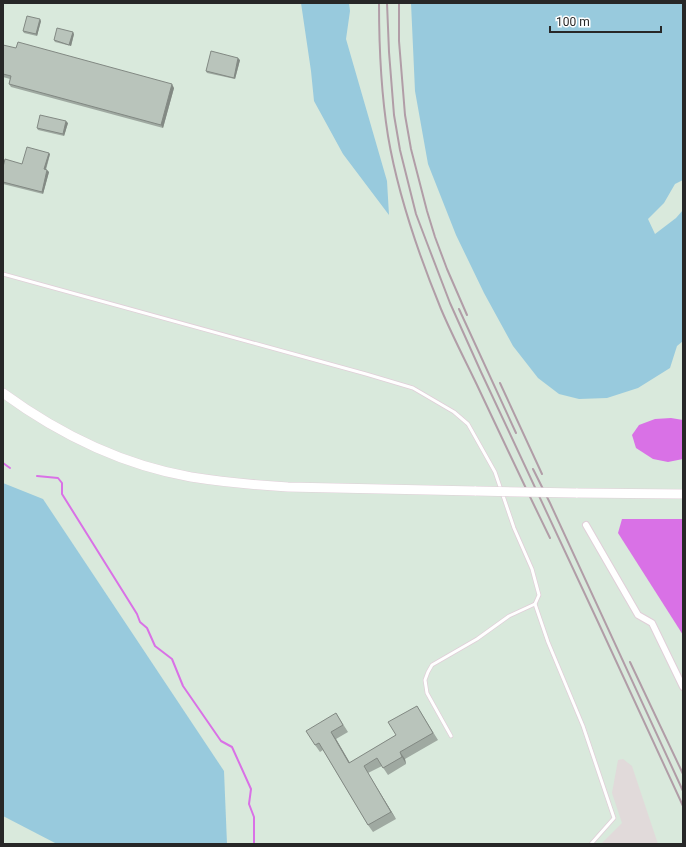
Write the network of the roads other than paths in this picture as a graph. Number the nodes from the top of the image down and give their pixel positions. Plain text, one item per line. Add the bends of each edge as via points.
1 (3, 274) edge
2 (3, 393) edge
3 (683, 494) edge
4 (586, 525) dead end
5 (535, 604) junction
6 (683, 687) edge
7 (451, 736) dead end
8 (591, 844) edge

1 - 5 lane via 400,384 413,388 454,412 468,424 495,472 514,528 532,569 539,595
2 - 3 main road, bridge via 43,420 99,449 159,470 191,477 288,487
4 - 6 street via 638,615 652,623
5 - 7 lane via 510,616 432,665 425,680 427,693
5 - 8 lane via 583,726 614,818

